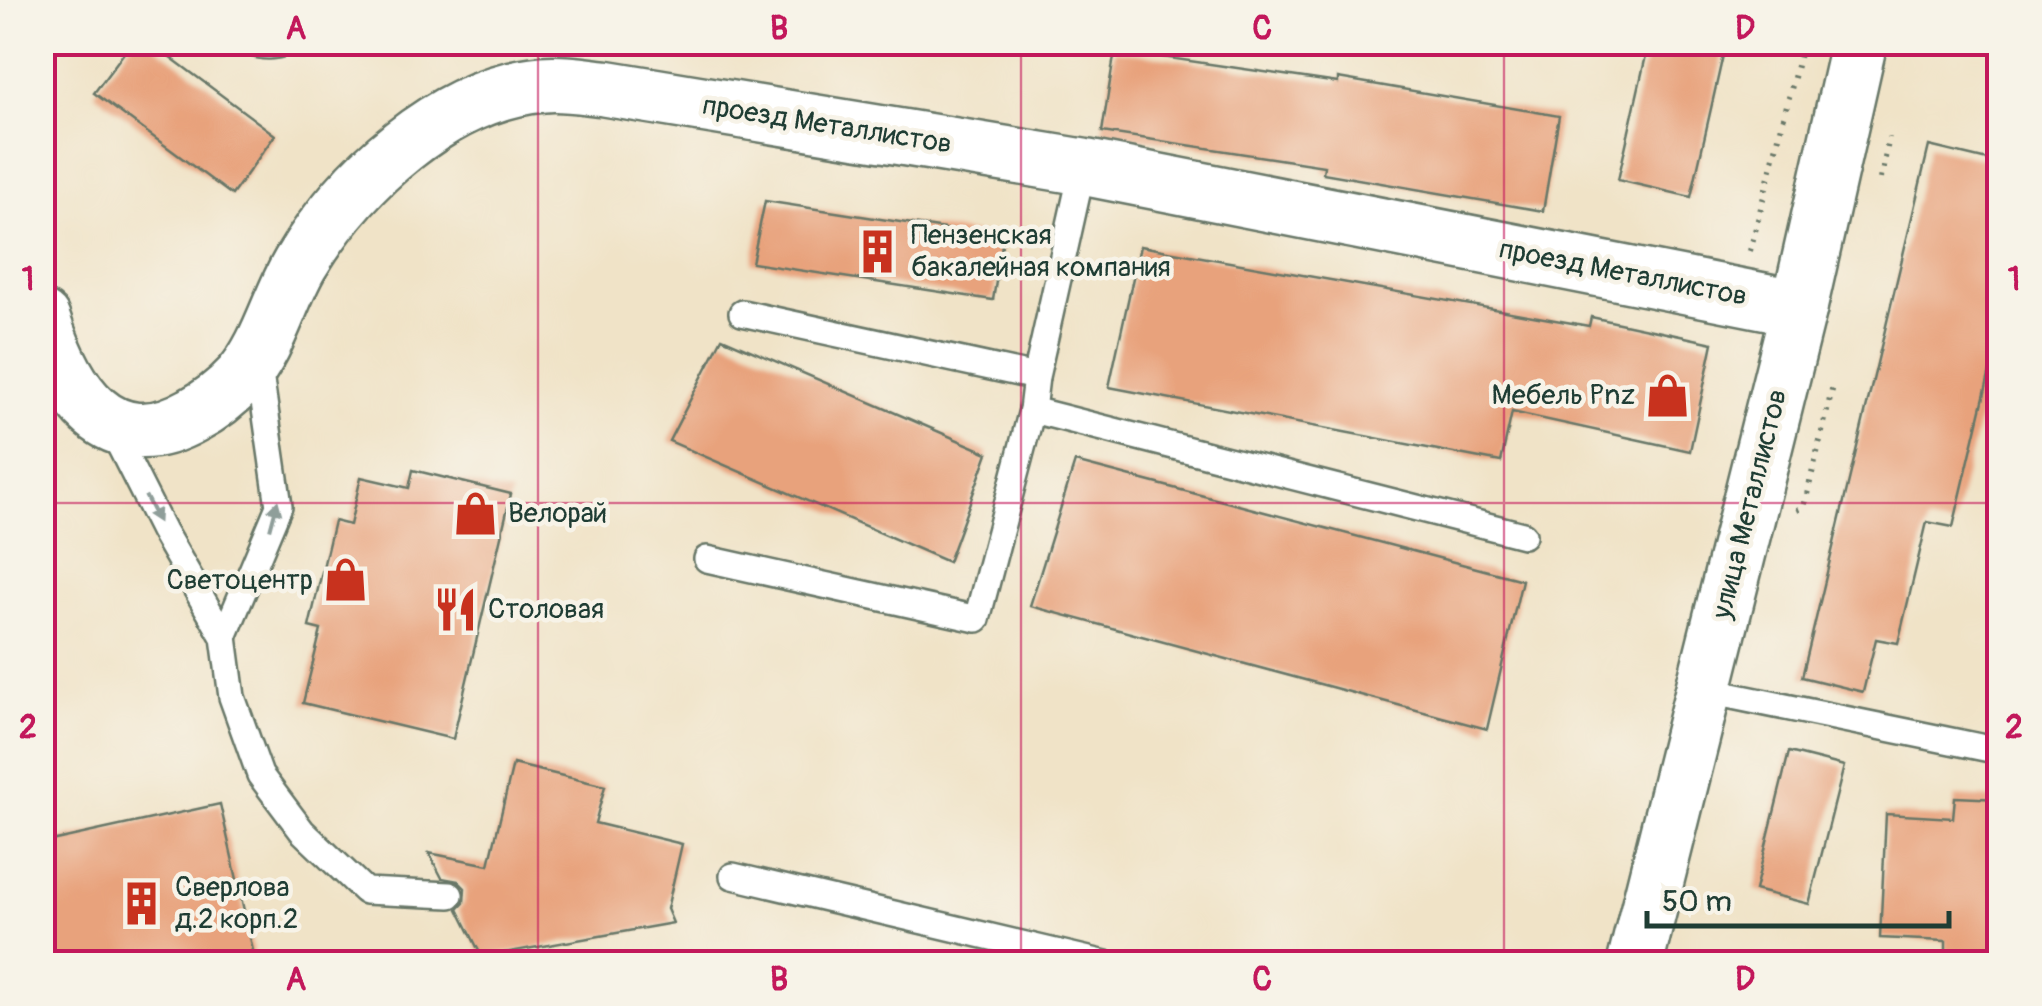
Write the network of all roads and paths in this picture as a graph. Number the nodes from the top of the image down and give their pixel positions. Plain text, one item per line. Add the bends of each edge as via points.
1 (252, 42) edge
2 (287, 42) edge
3 (1803, 42) edge
4 (1859, 42) edge
5 (1083, 167) junction
6 (1738, 295) junction
7 (1798, 308) junction
8 (742, 313) dead end
9 (45, 327) edge
10 (258, 354) junction
11 (1036, 377) junction
12 (1032, 410) junction
13 (108, 422) junction
14 (1524, 535) dead end
15 (707, 559) dead end
16 (224, 637) junction
17 (1703, 690) junction
18 (1990, 750) dead end
19 (734, 876) dead end
20 (450, 896) dead end
21 (1106, 964) edge
22 (1635, 964) edge

1 - 2 lane
3 - 6 path
4 - 7 street, улица Металлистов
5 - 6 street, проезд Металлистов
5 - 10 street, проезд Металлистов via 604,88 546,83 502,91 434,123 363,182 323,226
5 - 11 lane
6 - 7 street, проезд Металлистов
7 - 17 street, улица Металлистов
8 - 11 lane
9 - 13 street via 76,392
10 - 13 street, проезд Металлистов via 221,397 180,422 142,432
16 -> 10 lane via 280,506
11 - 12 lane
12 - 14 lane
12 - 15 lane via 978,619
13 -> 16 lane
16 - 20 lane via 232,697 260,774 302,830 365,890
17 - 18 lane
17 - 22 street, улица Металлистов
19 - 21 lane

